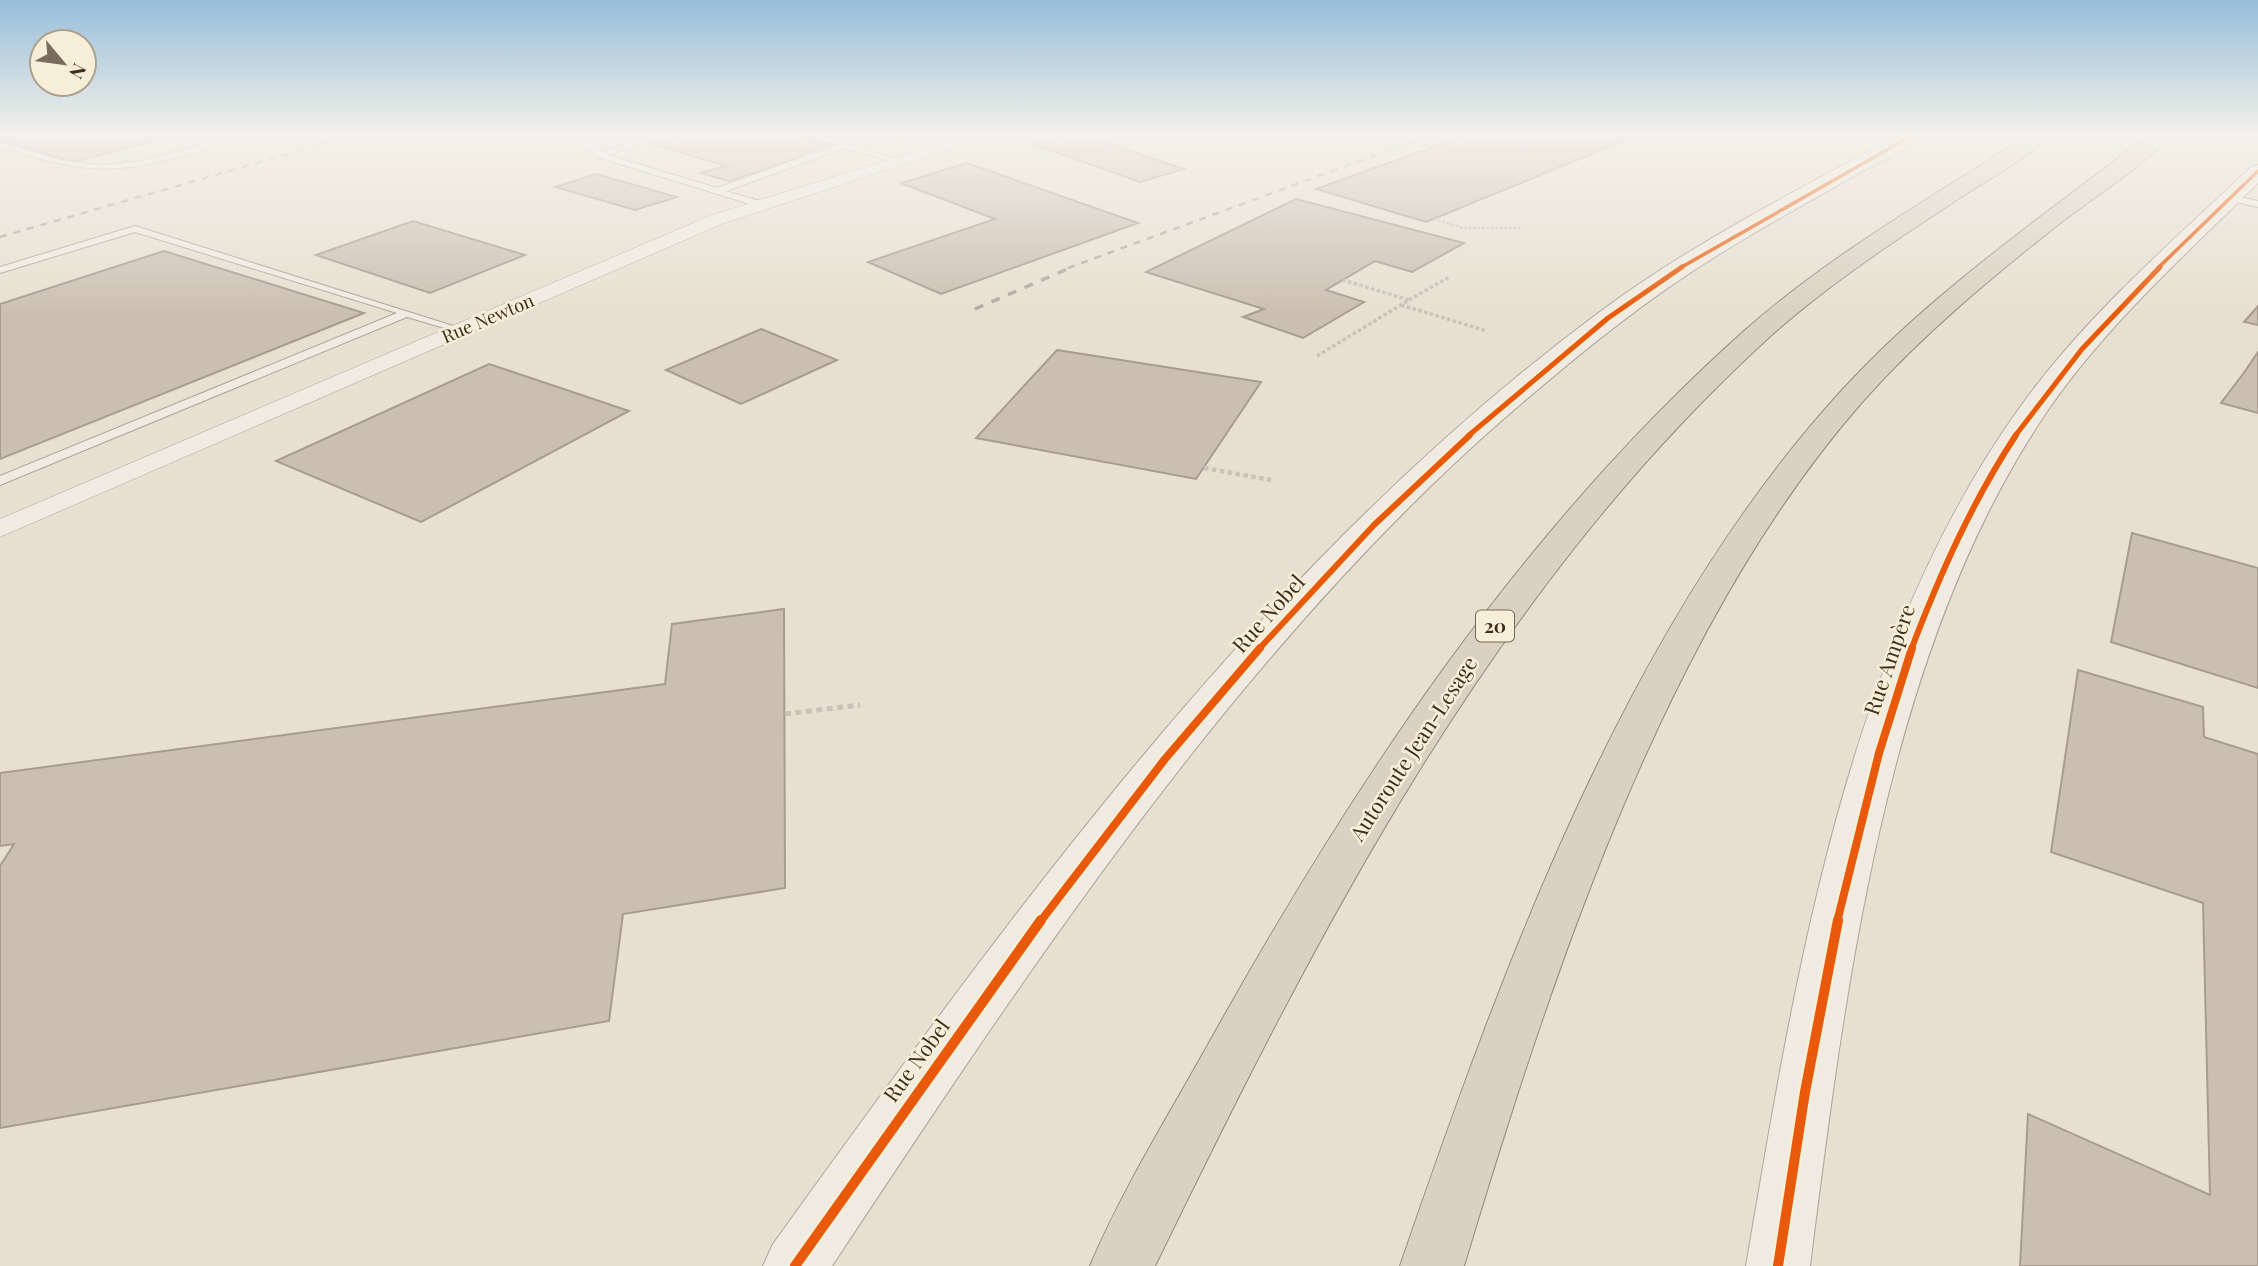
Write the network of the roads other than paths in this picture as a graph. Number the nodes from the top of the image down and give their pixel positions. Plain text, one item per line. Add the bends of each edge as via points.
1 (728, 194) edge
2 (797, 194) edge
3 (1809, 194) edge
4 (1953, 194) edge
5 (2087, 194) edge
6 (2246, 194) edge
7 (763, 205) junction
8 (0, 270) edge
9 (407, 313) junction
10 (461, 331) junction
11 (0, 481) edge
12 (0, 529) edge
13 (795, 1266) edge
14 (1122, 1266) edge
15 (1432, 1266) edge
16 (1778, 1266) edge

1 - 7 lane
2 - 7 street, Rue Newton
3 - 13 street, Rue Nobel via 1626,305 1499,407 1382,518 1248,663 1117,821 1002,972
4 - 14 highway, Autoroute Jean-Lesage / 20 via 1779,316 1666,419 1573,525 1471,660 1356,838 1247,1025
5 - 15 highway via 1899,348 1811,446 1740,542 1666,673 1579,858 1520,1009
6 - 16 street, Rue Ampère via 2103,326 2039,401 1988,479 1935,586 1892,705 1842,896 1808,1062
7 - 10 street, Rue Newton via 718,219
8 - 9 lane via 135,229
9 - 10 lane
9 - 11 lane
10 - 12 street, Rue Newton

